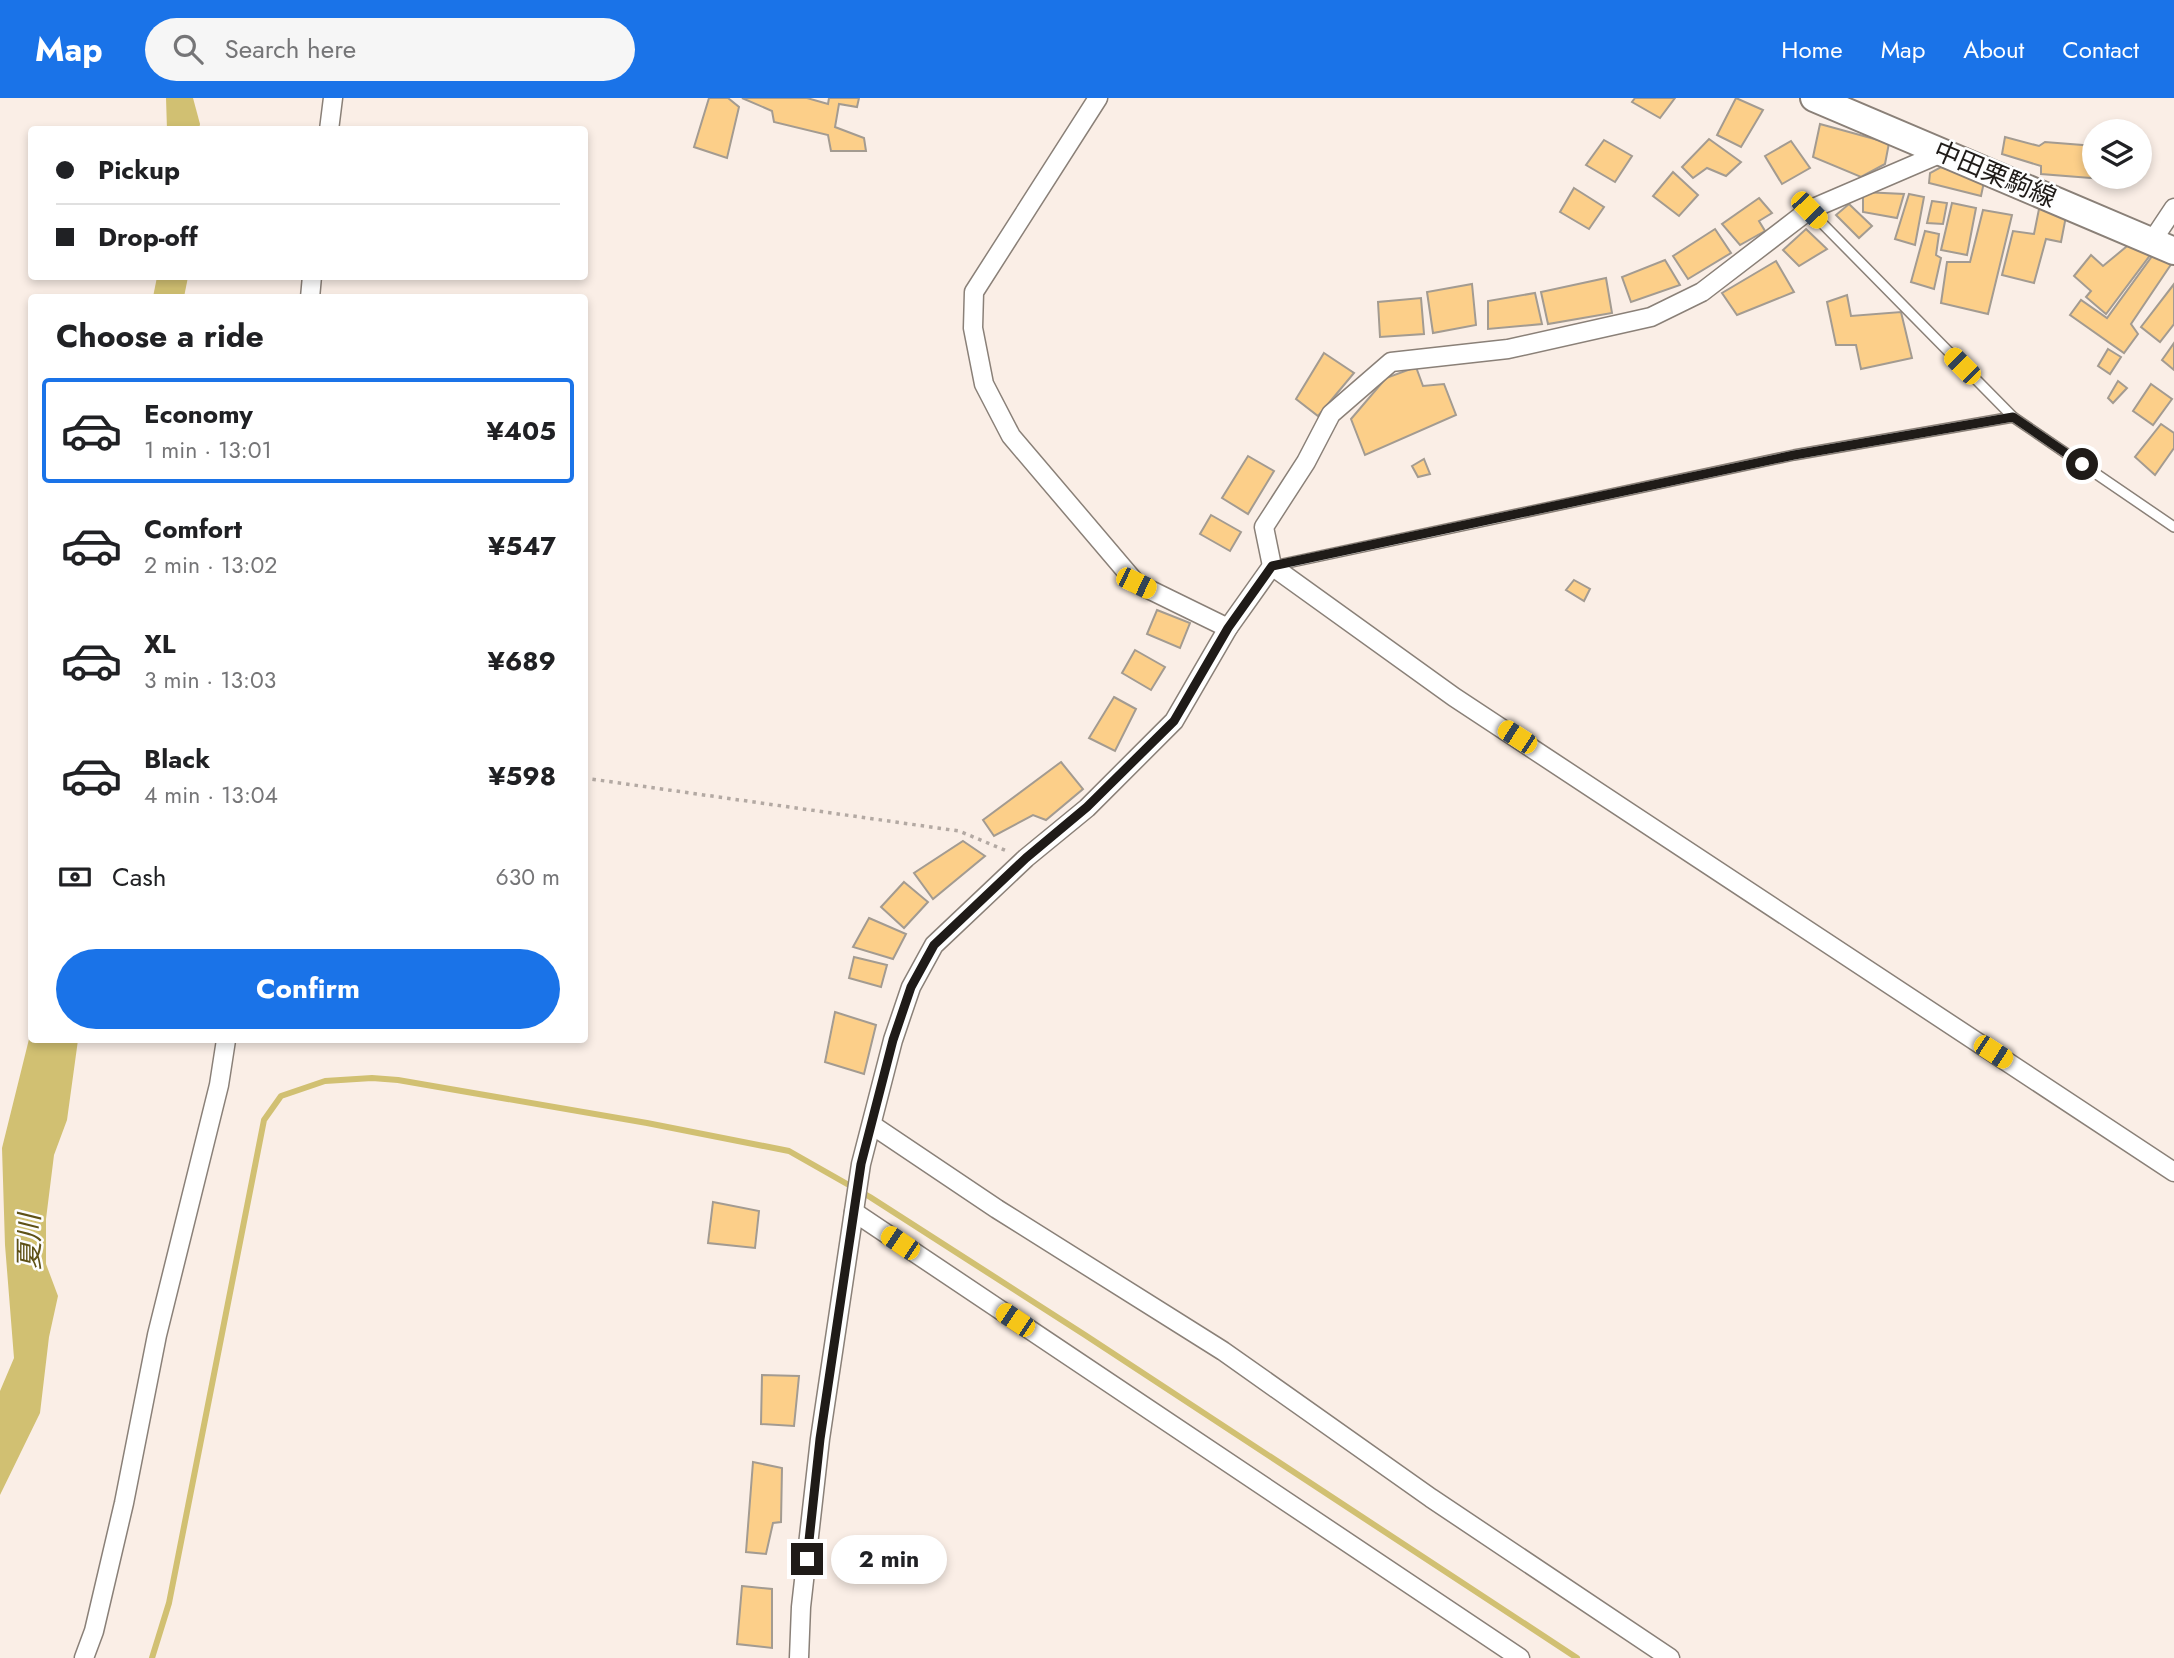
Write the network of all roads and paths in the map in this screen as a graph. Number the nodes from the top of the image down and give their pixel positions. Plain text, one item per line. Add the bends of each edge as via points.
1 (333, 98) edge
2 (1098, 98) edge
3 (1814, 98) edge
4 (330, 126) edge
5 (1944, 152) junction
6 (2174, 208) edge
7 (1809, 210) junction
8 (2163, 246) edge
9 (2013, 417) junction
10 (2174, 527) edge
11 (1272, 566) junction
12 (1228, 628) junction
13 (588, 779) edge
14 (1026, 858) junction
15 (226, 1043) edge
16 (872, 1125) junction
17 (2174, 1172) edge
18 (855, 1208) junction
19 (84, 1658) edge
20 (799, 1658) edge
21 (1520, 1658) edge
22 (1670, 1658) edge

1 - 4 street
2 - 12 street via 974,292 973,328 984,384 1011,436 1136,583
3 - 5 main road, 中田栗駒線
5 - 7 street
5 - 8 main road, 中田栗駒線
6 - 8 street
7 - 9 lane
7 - 11 street via 1702,292 1651,317 1508,349 1391,362 1331,414 1264,527
9 - 10 lane
9 - 11 lane via 1794,455
11 - 12 street
11 - 17 street via 1454,697
12 - 14 street via 1174,721 1087,807
13 - 14 path via 959,831
14 - 16 street via 934,945 911,987
15 - 19 street via 157,1335 124,1503
16 - 18 street
16 - 22 street via 1223,1351
18 - 20 street via 820,1439
18 - 21 street

